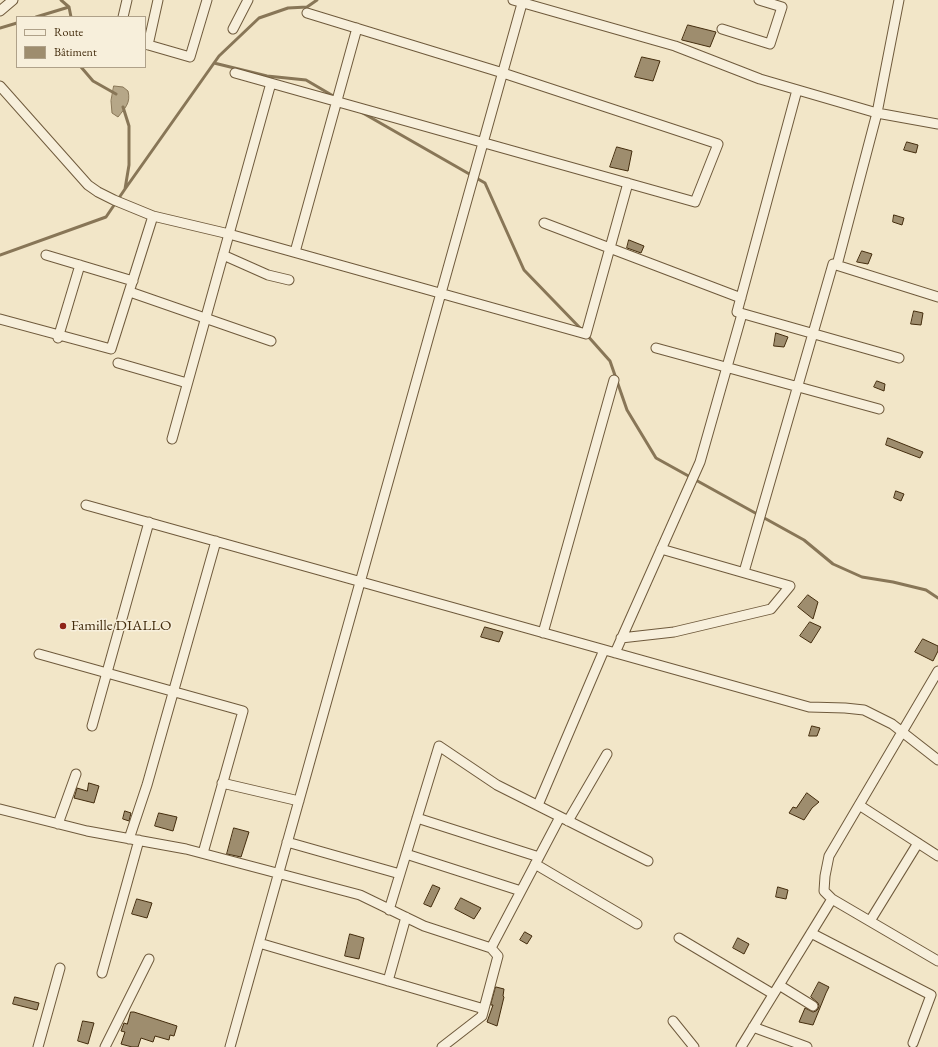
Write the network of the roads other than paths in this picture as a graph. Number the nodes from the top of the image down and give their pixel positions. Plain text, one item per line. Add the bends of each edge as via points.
1 (13, 0) edge
2 (127, 0) edge
3 (158, 0) edge
4 (207, 0) edge
5 (248, 0) edge
6 (759, 0) edge
7 (899, 0) edge
8 (520, 1) edge
9 (0, 11) edge
10 (307, 13) dead end
11 (123, 16) edge
12 (357, 28) junction
13 (233, 29) dead end
14 (722, 29) dead end
15 (146, 45) edge
16 (503, 72) junction
17 (235, 73) dead end
18 (271, 83) junction
19 (0, 86) edge
20 (798, 90) junction
21 (337, 102) junction
22 (877, 113) junction
23 (938, 124) edge
24 (483, 143) junction
25 (628, 183) junction
26 (154, 216) junction
27 (544, 222) dead end
28 (229, 234) junction
29 (610, 248) junction
30 (295, 252) junction
31 (46, 255) dead end
32 (223, 255) junction
33 (80, 265) junction
34 (837, 265) junction
35 (133, 280) junction
36 (289, 280) dead end
37 (130, 292) junction
38 (441, 293) junction
39 (938, 297) edge
40 (741, 298) junction
41 (742, 314) junction
42 (205, 318) junction
43 (0, 319) edge
44 (813, 334) junction
45 (59, 336) junction
46 (271, 341) dead end
47 (656, 348) dead end
48 (899, 358) dead end
49 (118, 363) dead end
50 (727, 367) junction
51 (614, 380) dead end
52 (187, 383) junction
53 (797, 387) junction
54 (879, 409) dead end
55 (172, 439) dead end
56 (86, 505) dead end
57 (149, 522) junction
58 (216, 541) junction
59 (661, 549) junction
60 (744, 572) junction
61 (360, 582) junction
62 (543, 633) junction
63 (621, 638) junction
64 (604, 650) junction
65 (615, 653) junction
66 (40, 654) dead end
67 (107, 673) junction
68 (937, 674) edge
69 (174, 691) junction
70 (92, 726) dead end
71 (902, 732) junction
72 (607, 754) dead end
73 (938, 760) edge
74 (76, 774) dead end
75 (222, 782) junction
76 (299, 801) junction
77 (538, 805) junction
78 (859, 805) junction
79 (0, 809) edge
80 (417, 818) junction
81 (564, 819) junction
82 (58, 824) junction
83 (129, 839) junction
84 (139, 840) junction
85 (287, 842) junction
86 (918, 843) junction
87 (203, 853) junction
88 (406, 854) junction
89 (938, 856) edge
90 (537, 861) junction
91 (648, 861) dead end
92 (278, 874) junction
93 (400, 874) junction
94 (521, 890) junction
95 (832, 899) junction
96 (390, 910) junction
97 (406, 917) junction
98 (870, 921) junction
99 (637, 924) dead end
100 (811, 933) junction
101 (679, 938) dead end
102 (259, 943) junction
103 (491, 948) junction
104 (149, 959) dead end
105 (938, 961) edge
106 (60, 968) dead end
107 (102, 973) dead end
108 (388, 981) junction
109 (779, 985) junction
110 (773, 994) junction
111 (813, 1006) dead end
112 (484, 1009) junction
113 (673, 1021) dead end
114 (753, 1027) junction
115 (913, 1043) dead end
116 (690, 1045) edge
117 (38, 1047) edge
118 (105, 1047) edge
119 (230, 1047) edge
120 (442, 1047) edge
121 (741, 1047) edge
122 (807, 1047) edge

1 - 9 street
2 - 11 street
3 - 15 street
4 - 15 street via 190,57
5 - 13 street
6 - 14 street via 782,7 770,44
7 - 22 street
8 - 16 street
8 - 20 street via 675,46 760,79
10 - 12 street
12 - 16 street
12 - 21 street
16 - 24 street
16 - 25 street via 718,144 695,202
17 - 18 street
18 - 21 street
18 - 28 street
19 - 26 street via 88,185 108,198
20 - 22 street
20 - 40 street
21 - 24 street
21 - 30 street
22 - 23 street
22 - 34 street
24 - 25 street
24 - 38 street
25 - 29 street
26 - 28 street
26 - 35 street
27 - 29 street
28 - 30 street
28 - 32 street
29 - 38 street via 586,334
29 - 40 street
30 - 38 street
31 - 33 street
32 - 36 street via 268,275
32 - 42 street
33 - 35 street
33 - 45 street
34 - 39 street
34 - 44 street via 833,264
35 - 37 street
37 - 42 street
37 - 45 street via 111,349
38 - 61 street
40 - 41 street via 737,312
41 - 44 street
41 - 50 street
42 - 46 street
42 - 52 street
43 - 45 street
44 - 48 street
44 - 53 street
47 - 50 street
49 - 52 street
50 - 53 street
50 - 59 street via 700,462
51 - 62 street
52 - 55 street
53 - 54 street
53 - 60 street
56 - 57 street
57 - 58 street
57 - 67 street
58 - 61 street
58 - 69 street
59 - 60 street
59 - 63 street
60 - 63 street via 790,586 771,609 674,632
61 - 62 street
61 - 76 street
62 - 64 street
63 - 65 street
64 - 65 street
64 - 77 street
65 - 71 street via 809,707 864,710
66 - 67 street
67 - 69 street
67 - 70 street
68 - 71 street
69 - 75 street via 243,711
69 - 83 street
71 - 73 street
71 - 78 street
72 - 81 street
74 - 82 street
75 - 76 street
75 - 87 street
76 - 85 street
77 - 80 street via 497,785 439,746
77 - 81 street
78 - 86 street
78 - 95 street via 829,856 824,891
79 - 82 street
80 - 88 street
80 - 90 street
81 - 90 street
81 - 91 street
82 - 83 street
83 - 84 street
84 - 87 street
84 - 107 street
85 - 92 street
85 - 93 street
86 - 89 street
86 - 98 street
87 - 92 street
88 - 93 street
88 - 94 street
90 - 94 street
90 - 99 street
92 - 96 street via 360,895
92 - 102 street
93 - 96 street
94 - 103 street
95 - 98 street
95 - 100 street
96 - 97 street
97 - 103 street via 424,926
97 - 108 street
98 - 105 street
100 - 109 street
100 - 115 street via 930,995
101 - 110 street
102 - 108 street
102 - 119 street
103 - 112 street via 498,956
104 - 118 street
106 - 117 street
108 - 112 street
109 - 110 street
109 - 111 street
110 - 114 street
112 - 120 street via 482,1016
113 - 116 street
114 - 121 street
114 - 122 street

